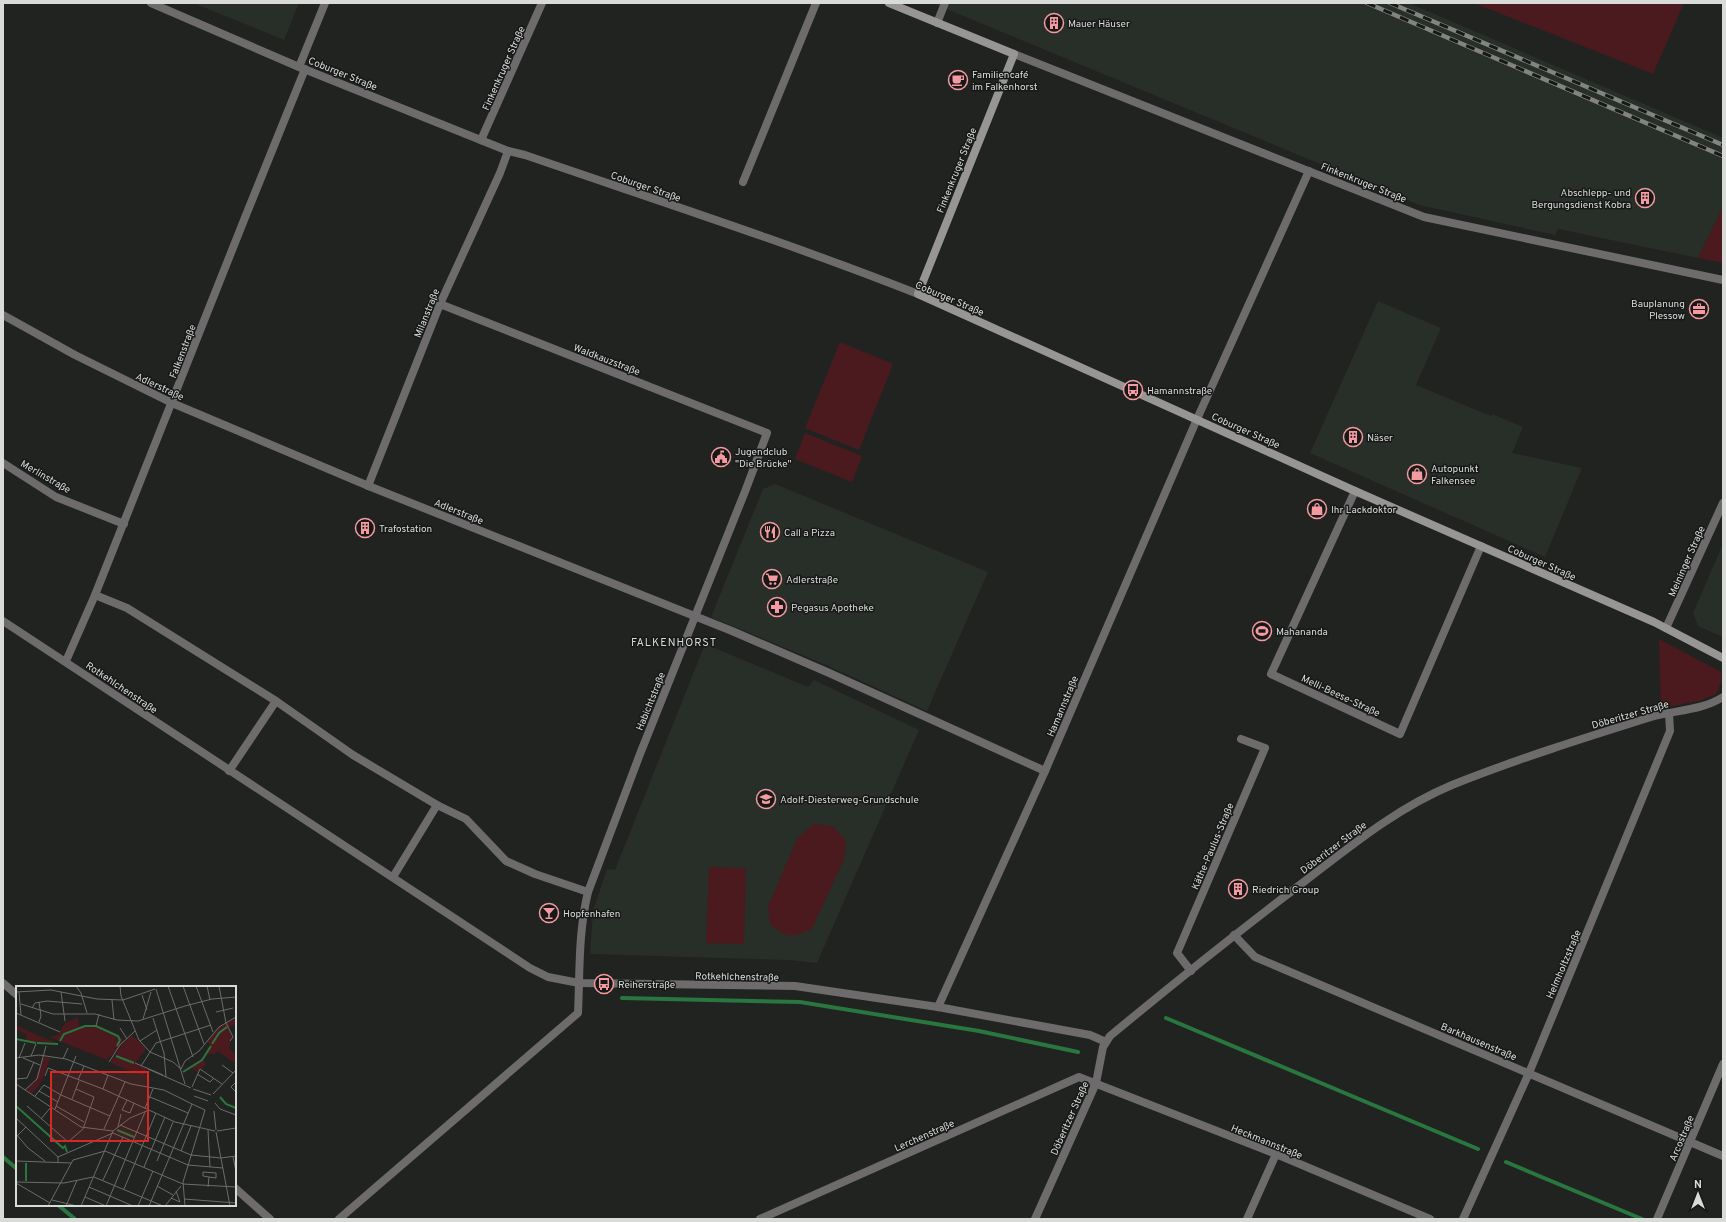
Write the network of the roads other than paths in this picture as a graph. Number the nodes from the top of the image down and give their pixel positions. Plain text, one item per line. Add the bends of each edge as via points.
1 (151, 3) edge
2 (324, 3) edge
3 (542, 3) edge
4 (816, 3) edge
5 (889, 3) edge
6 (945, 3) edge
7 (937, 22) junction
8 (1014, 54) junction
9 (302, 68) junction
10 (481, 140) junction
11 (508, 151) junction
12 (1309, 171) junction
13 (743, 182) dead end
14 (1723, 280) edge
15 (918, 294) junction
16 (440, 304) junction
17 (3, 314) edge
18 (172, 403) junction
19 (1197, 419) junction
20 (767, 433) joint
21 (3, 462) edge
22 (368, 486) junction
23 (1356, 491) junction
24 (1723, 503) edge
25 (124, 524) junction
26 (1481, 546) junction
27 (95, 595) junction
28 (695, 616) junction
29 (3, 621) edge
30 (1666, 628) junction
31 (1723, 658) edge
32 (66, 662) junction
33 (1723, 697) edge
34 (276, 701) junction
35 (1669, 713) junction
36 (1241, 739) dead end
37 (229, 771) junction
38 (1045, 771) junction
39 (437, 805) junction
40 (393, 877) junction
41 (588, 892) junction
42 (1234, 935) junction
43 (1192, 971) junction
44 (3, 983) edge
45 (579, 983) junction
46 (16, 994) edge
47 (938, 1007) junction
48 (1106, 1042) junction
49 (1723, 1064) edge
50 (1529, 1073) junction
51 (1096, 1083) junction
52 (1690, 1142) junction
53 (1276, 1154) junction
54 (1723, 1156) edge
55 (236, 1189) edge
56 (270, 1219) edge
57 (339, 1219) edge
58 (760, 1219) edge
59 (1035, 1219) edge
60 (1247, 1219) edge
61 (1430, 1219) edge
62 (1463, 1219) edge
63 (1657, 1219) edge

1 - 9 street, Coburger Straße
2 - 9 street, Falkenstraße
3 - 10 street, Finkenkruger Straße
4 - 13 street
5 - 7 street, Finkenkruger Straße
6 - 7 street
7 - 8 street, Finkenkruger Straße
8 - 12 street, Finkenkruger Straße
8 - 15 street, Finkenkruger Straße
9 - 10 street, Coburger Straße
9 - 18 street, Falkenstraße
10 - 11 street, Coburger Straße
11 - 15 street, Coburger Straße via 751,232
11 - 16 street, Milanstraße
12 - 14 street, Finkenkruger Straße via 1424,217
12 - 19 street, Hamannstraße
15 - 19 street, Coburger Straße
16 - 20 street, Waldkauzstraße
16 - 22 street, Milanstraße
17 - 18 street, Adlerstraße via 74,355
18 - 22 street, Adlerstraße
18 - 25 street, Falkenstraße
19 - 23 street, Coburger Straße
19 - 38 street, Hamannstraße
20 - 28 street, Habichtstraße
21 - 25 street, Merlinstraße via 56,497
22 - 28 street, Adlerstraße
23 - 26 street, Coburger Straße
23 - 26 street, Melli-Beese-Straße via 1271,674 1400,734
24 - 30 street, Meininger Straße
25 - 27 street, Falkenstraße
26 - 30 street, Coburger Straße
27 - 32 street, Falkenstraße
27 - 34 street via 127,608
28 - 38 street, Adlerstraße via 827,672
28 - 41 street, Habichtstraße
29 - 32 street, Rotkehlchenstraße
30 - 31 street, Coburger Straße
32 - 37 street, Rotkehlchenstraße
33 - 35 street, Döberitzer Straße via 1711,704
34 - 37 street
34 - 39 street via 353,755
35 - 42 street, Döberitzer Straße via 1560,745 1450,786 1410,806 1378,825
35 - 50 street, Helmholtzstraße via 1670,731
36 - 43 street, Käthe-Paulus-Straße via 1265,748 1177,953
37 - 40 street, Rotkehlchenstraße
38 - 47 street, Hamannstraße
39 - 40 street
39 - 41 street via 466,819 506,861
40 - 45 street, Rotkehlchenstraße via 530,968 548,977
41 - 45 street, Habichtstraße via 579,947
42 - 43 street, Döberitzer Straße
42 - 50 street, Barkhausenstraße via 1255,958
43 - 48 street, Döberitzer Straße via 1110,1036
44 - 46 street
45 - 47 street, Rotkehlchenstraße via 795,986
45 - 57 street via 578,1013
47 - 48 street, Rotkehlchenstraße via 1090,1035
48 - 51 street, Döberitzer Straße
49 - 52 street, Arcostraße
50 - 52 street, Barkhausenstraße
50 - 62 street, Helmholtzstraße
51 - 53 street, Heckmannstraße
51 - 58 street, Lerchenstraße via 1079,1077
51 - 59 street, Döberitzer Straße
52 - 54 street, Barkhausenstraße
52 - 63 street, Arcostraße
53 - 60 street
53 - 61 street, Heckmannstraße
55 - 56 street

